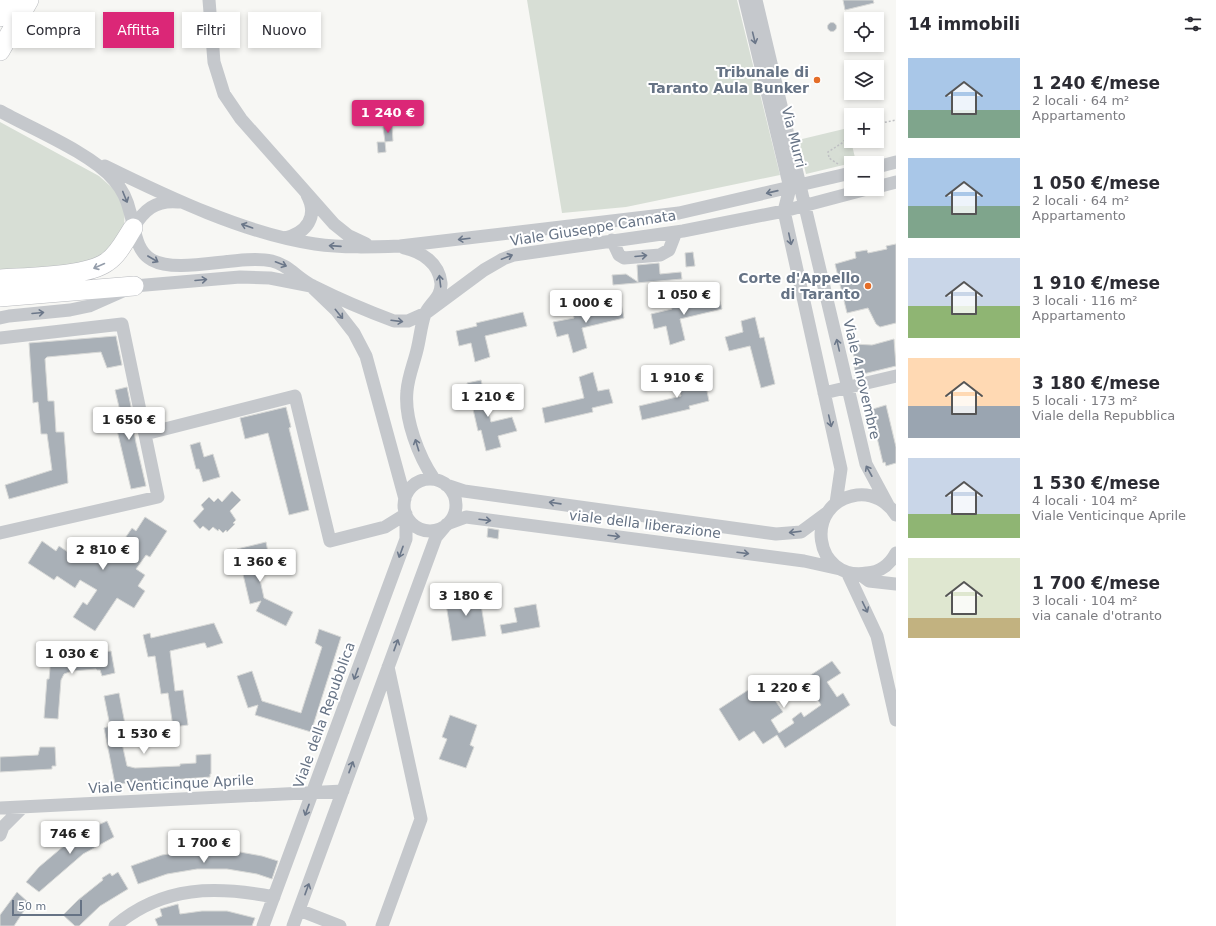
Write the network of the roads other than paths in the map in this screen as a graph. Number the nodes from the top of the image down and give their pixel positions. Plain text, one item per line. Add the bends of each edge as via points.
1 (9, 0) edge
2 (28, 0) edge
3 (209, 0) edge
4 (745, 0) edge
5 (756, 0) edge
6 (0, 17) edge
7 (0, 51) edge
8 (0, 112) edge
9 (89, 159) junction
10 (896, 162) edge
11 (884, 165) edge
12 (844, 175) edge
13 (896, 182) edge
14 (884, 185) edge
15 (796, 187) junction
16 (305, 192) junction
17 (844, 195) edge
18 (190, 204) junction
19 (805, 204) junction
20 (784, 210) junction
21 (617, 221) junction
22 (133, 228) junction
23 (676, 232) junction
24 (285, 238) junction
25 (615, 240) junction
26 (400, 246) junction
27 (375, 247) junction
28 (0, 279) edge
29 (134, 286) junction
30 (312, 286) junction
31 (0, 297) edge
32 (426, 313) junction
33 (0, 318) edge
34 (0, 338) edge
35 (896, 376) edge
36 (848, 388) junction
37 (824, 393) junction
38 (145, 434) junction
39 (440, 482) junction
40 (405, 499) junction
41 (832, 507) junction
42 (894, 512) edge
43 (406, 514) junction
44 (447, 524) junction
45 (0, 533) edge
46 (896, 553) edge
47 (844, 570) junction
48 (861, 574) junction
49 (896, 584) edge
50 (388, 667) junction
51 (896, 720) edge
52 (343, 791) junction
53 (313, 793) junction
54 (0, 808) edge
55 (22, 808) junction
56 (0, 835) edge
57 (274, 897) junction
58 (299, 910) junction
59 (115, 926) edge
60 (264, 926) edge
61 (293, 926) edge
62 (340, 926) edge
63 (382, 926) edge

1 - 6 highway
2 - 7 highway
3 - 16 street via 214,62 224,94 241,120
4 -> 15 street, Via Murri
5 - 15 street, Via Murri
8 - 9 street
9 - 18 street, Viale Giuseppe Cannata
9 -> 22 street, Viale Giuseppe Cannata via 113,178 122,190 131,212
10 - 11 street
12 - 15 street, Viale Giuseppe Cannata
13 - 14 street
15 - 19 street, Viale 4 novembre
15 - 20 street
15 -> 21 street, Viale Giuseppe Cannata via 679,213
16 - 24 street via 311,205 309,221 298,234
16 - 27 street via 341,232
17 - 19 street, Viale Giuseppe Cannata
18 - 22 street via 159,202 146,210
24 -> 18 street, Viale Giuseppe Cannata
19 - 20 street, Viale Giuseppe Cannata
36 -> 19 street, Viale 4 novembre
20 - 23 street, Viale Giuseppe Cannata
20 -> 37 street
21 - 25 street
21 -> 26 street, Viale Giuseppe Cannata
22 -> 28 highway via 117,253 98,268 83,272
22 -> 30 street, Viale Giuseppe Cannata via 144,252 151,260 162,264 271,261 286,266
23 - 25 street, Viale Giuseppe Cannata
25 -> 23 street via 620,255 624,258 660,255 669,250
27 -> 24 street, Viale Giuseppe Cannata via 316,244
32 -> 25 street, Viale Giuseppe Cannata via 503,259 527,252
26 - 27 street, Viale Giuseppe Cannata
32 -> 26 street via 440,292 439,275 423,254
29 -> 30 street via 240,277 270,278
29 - 31 highway
33 -> 29 street via 89,306
30 -> 32 street, Viale Giuseppe Cannata via 394,321 408,321
30 -> 40 street via 354,333 366,356
39 -> 32 street via 421,458 407,401 407,391
34 - 38 street via 122,324
35 - 36 street
36 - 37 street
42 -> 36 street, Viale 4 novembre via 866,464
37 -> 41 street via 841,469
38 - 43 street via 295,396 330,541 385,527
38 - 45 street via 158,497
39 - 40 street via 419,482 413,486
41 -> 39 street, viale della liberazione via 801,532 776,534 464,490
39 - 44 street via 452,491 455,504 453,516
40 - 43 street
41 - 42 street, viale della liberazione via 848,496 862,494 876,497
41 - 47 street via 822,523 820,536 823,549 830,560
43 - 44 street via 410,521 424,530 432,530
43 -> 53 street, Viale della Repubblica via 406,539
44 -> 47 street, viale della liberazione via 466,517 804,561
50 -> 44 street via 436,537
46 - 48 street via 884,567 873,573
47 - 48 street, viale della liberazione
47 -> 51 street via 877,636
48 - 49 street via 869,581
52 -> 50 street
50 - 63 street via 421,819
52 - 53 street, Viale Venticinque Aprile
58 -> 52 street
53 - 55 street, Viale Venticinque Aprile
53 -> 57 street, Viale della Repubblica
54 - 55 street, Viale Venticinque Aprile
55 - 56 street via 3,827
57 - 59 street via 241,890 196,890 154,902
57 - 60 street, Viale della Repubblica
58 - 61 street
58 - 62 street

